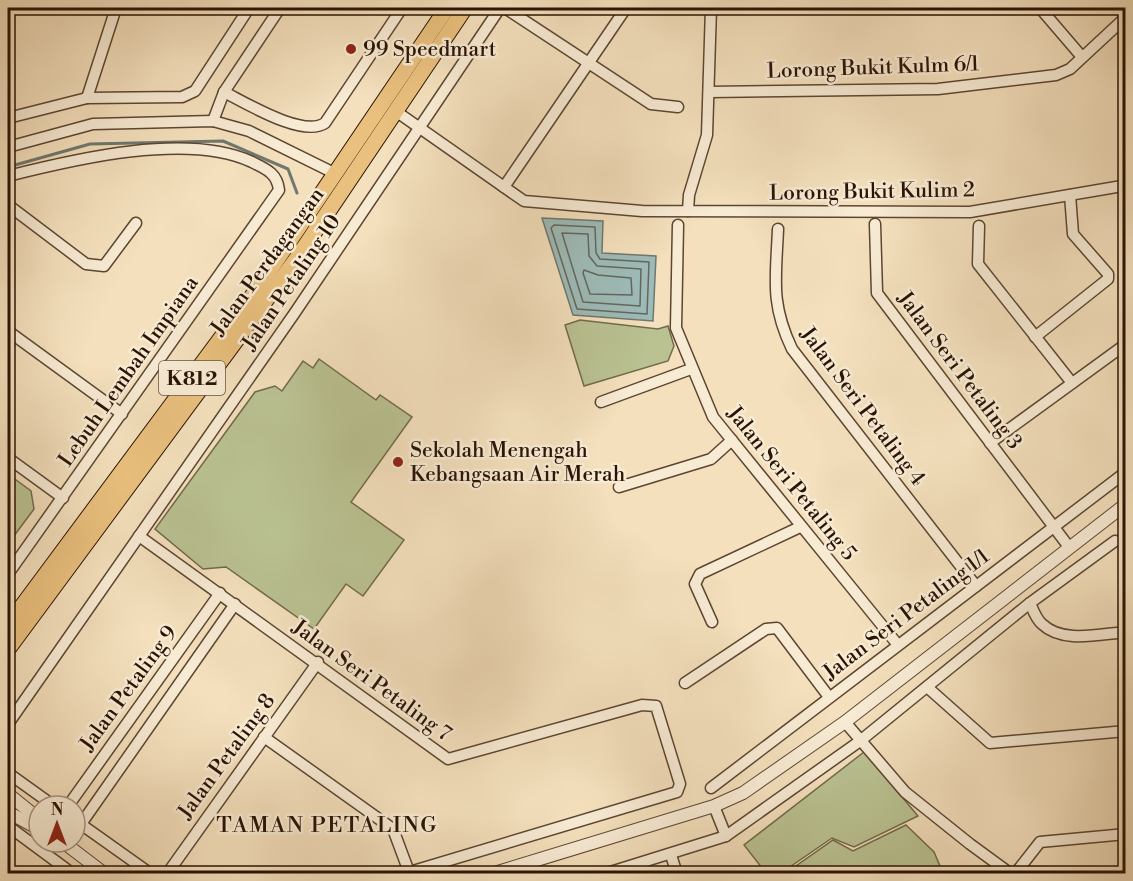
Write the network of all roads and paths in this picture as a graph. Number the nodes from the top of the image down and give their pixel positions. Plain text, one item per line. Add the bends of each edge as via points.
1 (116, 8) edge
2 (249, 8) edge
3 (280, 8) edge
4 (402, 8) edge
5 (447, 8) edge
6 (465, 8) edge
7 (500, 8) edge
8 (505, 8) edge
9 (626, 8) edge
10 (711, 8) edge
11 (1040, 8) edge
12 (1125, 17) edge
13 (1082, 57) junction
14 (588, 63) junction
15 (224, 92) junction
16 (709, 92) junction
17 (87, 98) junction
18 (678, 107) dead end
19 (397, 112) junction
20 (8, 118) edge
21 (213, 121) junction
22 (419, 127) junction
23 (8, 147) edge
24 (333, 172) junction
25 (8, 176) edge
26 (1125, 183) edge
27 (504, 187) junction
28 (1070, 195) junction
29 (8, 205) edge
30 (688, 211) junction
31 (136, 223) dead end
32 (875, 224) dead end
33 (678, 225) dead end
34 (980, 226) dead end
35 (778, 229) dead end
36 (8, 331) edge
37 (1035, 337) junction
38 (1125, 344) edge
39 (691, 369) junction
40 (1072, 383) junction
41 (601, 402) dead end
42 (122, 414) junction
43 (732, 440) junction
44 (990, 443) junction
45 (8, 458) edge
46 (1125, 472) edge
47 (620, 487) dead end
48 (63, 498) junction
49 (1125, 504) edge
50 (1053, 526) junction
51 (800, 527) junction
52 (139, 536) junction
53 (1115, 541) dead end
54 (1069, 547) junction
55 (8, 574) edge
56 (976, 585) junction
57 (220, 593) junction
58 (1030, 603) junction
59 (235, 604) junction
60 (712, 622) dead end
61 (8, 625) edge
62 (1125, 632) edge
63 (898, 645) junction
64 (8, 649) edge
65 (318, 662) junction
66 (685, 683) dead end
67 (927, 687) junction
68 (829, 697) junction
69 (845, 722) junction
70 (8, 724) edge
71 (1125, 730) edge
72 (264, 737) junction
73 (860, 741) junction
74 (8, 773) edge
75 (711, 788) dead end
76 (8, 794) edge
77 (37, 794) edge
78 (77, 794) edge
79 (714, 806) junction
80 (27, 809) edge
81 (87, 810) edge
82 (8, 812) edge
83 (27, 822) edge
84 (8, 826) edge
85 (87, 828) edge
86 (1125, 834) edge
87 (726, 836) junction
88 (79, 854) edge
89 (670, 855) junction
90 (73, 873) edge
91 (105, 873) edge
92 (151, 873) edge
93 (166, 873) edge
94 (406, 873) edge
95 (491, 873) edge
96 (604, 873) edge
97 (677, 873) edge
98 (1013, 873) edge

1 - 17 street
2 - 17 street via 195,91 182,97
3 - 15 street
4 - 15 street via 320,127 298,126
5 - 24 main road, Jalan Perdagangan / K812
6 - 19 main road, Jalan Perdagangan / K812
7 - 22 street, Jalan Petaling 10
8 - 14 street
9 - 14 street
10 - 16 street
11 - 13 street
12 - 13 street, Lorong Bukit Kulm 6/1
13 - 16 street, Lorong Bukit Kulm 6/1 via 1070,69 1056,75 938,89
14 - 18 street via 651,104
14 - 27 street
15 - 21 street
16 - 30 street via 707,135
17 - 20 street
19 - 22 street, Lorong Bukit Kulim 2
19 - 64 main road, Jalan Perdagangan / K812 via 297,258
21 - 23 street via 93,124
21 - 24 street via 249,131
22 - 27 street, Lorong Bukit Kulim 2
22 - 52 street, Jalan Petaling 10
24 - 61 main road, Jalan Perdagangan / K812 via 254,295
25 - 42 street, Lebuh Lembah Impiana via 87,156 209,148 235,154 271,171 278,181 279,190
26 - 28 street, Lorong Bukit Kulim 2
27 - 30 street, Lorong Bukit Kulim 2 via 524,201
28 - 30 street, Lorong Bukit Kulim 2 via 969,212
28 - 37 street via 1073,234 1108,274 1108,279
29 - 31 street via 86,264 104,266
32 - 44 street, Jalan Seri Petaling 3 via 877,293
33 - 39 street, Jalan Seri Petaling 5 via 676,328
34 - 37 street via 978,264
35 - 56 street, Jalan Seri Petaling 4 via 775,295 779,322 792,350
36 - 42 street
37 - 40 street
38 - 40 street
39 - 41 street
39 - 43 street, Jalan Seri Petaling 5 via 713,417
40 - 44 street
42 - 48 street, Lebuh Lembah Impiana
43 - 47 street via 711,459
43 - 51 street, Jalan Seri Petaling 5
44 - 50 street, Jalan Seri Petaling 3
45 - 48 street
46 - 50 street, Jalan Seri Petaling 1/1
48 - 55 street, Lebuh Lembah Impiana
49 - 54 street
50 - 54 street, Jalan Seri Petaling 3
50 - 56 street, Jalan Seri Petaling 1/1
51 - 60 street via 700,574 695,584
51 - 63 street, Jalan Seri Petaling 5
52 - 57 street, Jalan Seri Petaling 7
52 - 70 street, Jalan Petaling 10
53 - 58 street
54 - 69 street
56 - 63 street, Jalan Seri Petaling 1/1
57 - 59 street, Jalan Seri Petaling 7
57 - 78 street, Jalan Petaling 9
58 - 62 street via 1040,623 1055,633 1072,636
58 - 67 street
59 - 65 street, Jalan Seri Petaling 7
59 - 81 street
63 - 68 street, Jalan Seri Petaling 1/1
65 - 72 street, Jalan Petaling 8
65 - 94 street, Jalan Seri Petaling 7 via 448,759 642,705 653,704 660,712 680,784 677,792
66 - 68 street via 766,629 777,628
67 - 71 street via 990,743
67 - 73 street
68 - 75 street, Jalan Seri Petaling 1/1
69 - 73 street
69 - 79 street via 743,793
72 - 93 street, Jalan Petaling 8
72 - 94 street via 387,822 398,839
73 - 87 street
73 - 98 street via 905,792 969,844
74 - 77 street
76 - 80 street
79 - 87 street
79 - 95 street
82 - 83 street
84 - 90 street
85 - 92 street
86 - 98 street via 1040,842
87 - 89 street
88 - 91 street
89 - 96 street
89 - 97 street

